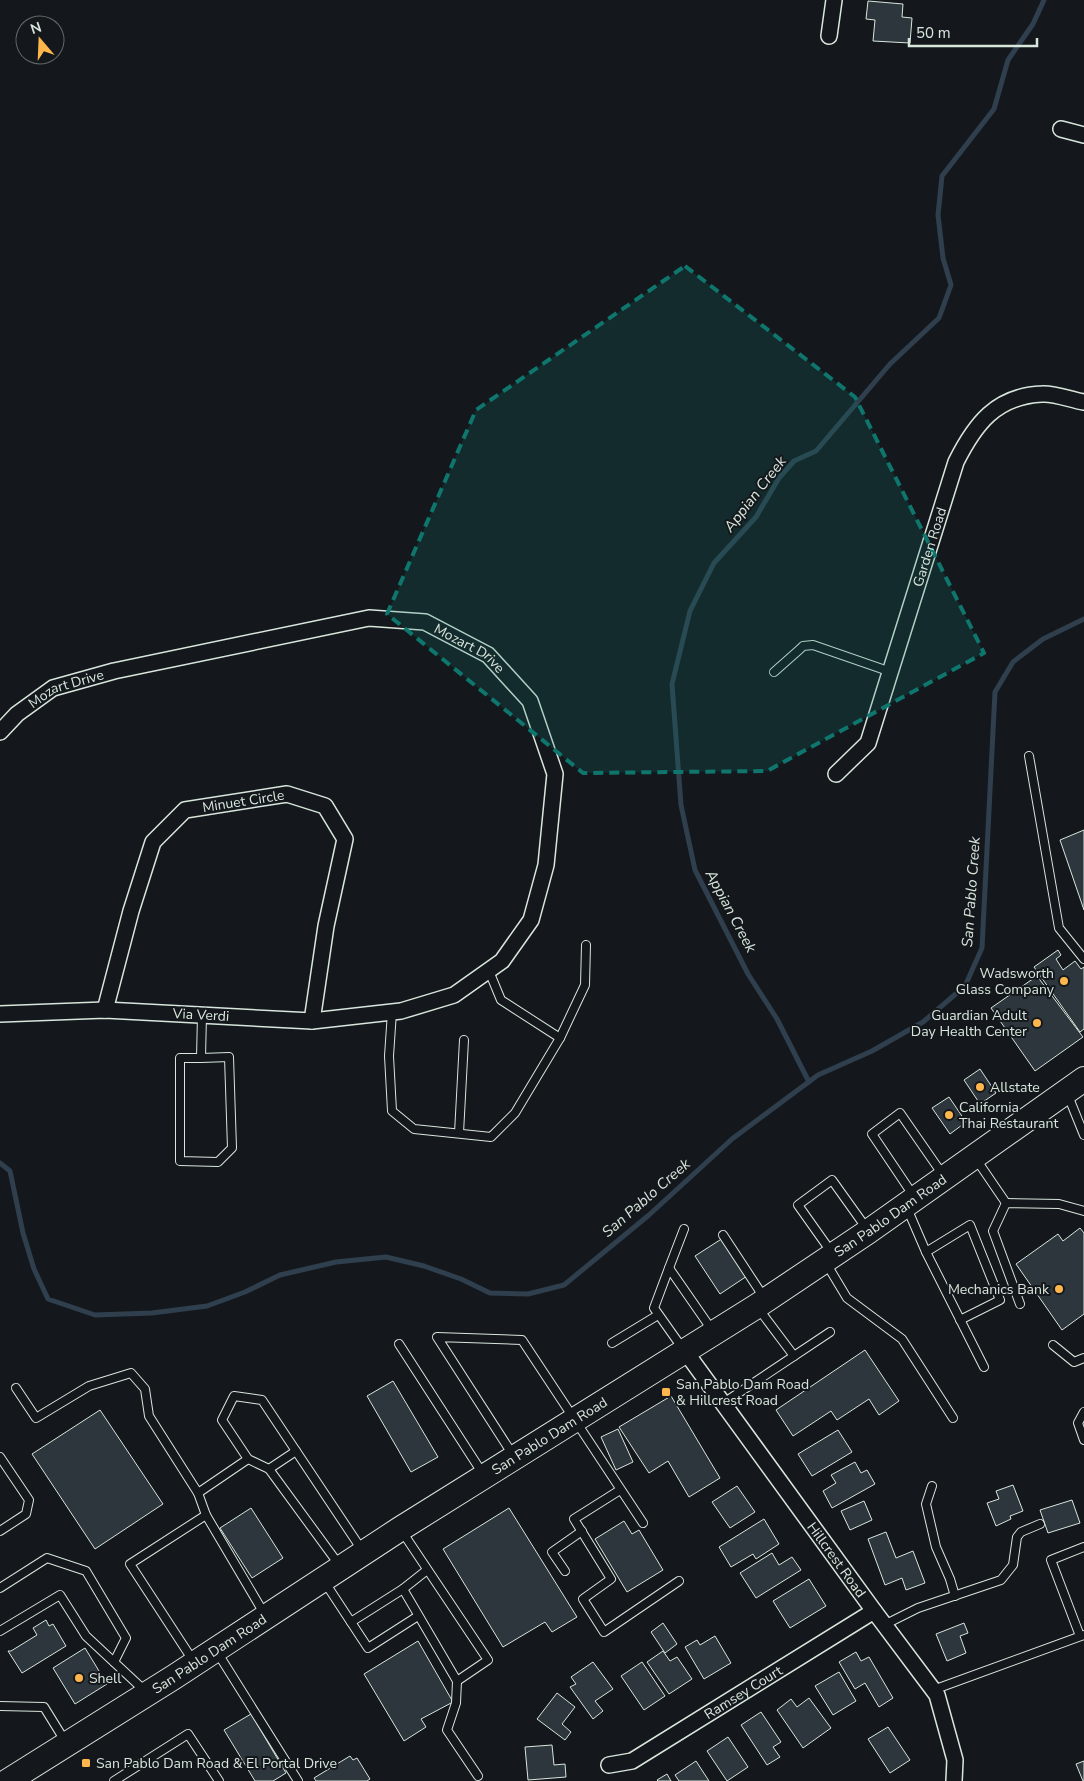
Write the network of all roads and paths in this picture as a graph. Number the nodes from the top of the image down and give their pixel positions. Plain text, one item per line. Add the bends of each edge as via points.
1 (834, 0) edge
2 (830, 36) dead end
3 (1061, 130) dead end
4 (1084, 135) edge
5 (1084, 402) edge
6 (774, 672) dead end
7 (891, 672) junction
8 (0, 732) edge
9 (1029, 756) dead end
10 (836, 774) dead end
11 (586, 945) dead end
12 (1084, 959) edge
13 (488, 970) junction
14 (105, 1010) junction
15 (396, 1011) junction
16 (0, 1014) edge
17 (202, 1015) junction
18 (312, 1021) junction
19 (560, 1038) junction
20 (464, 1040) dead end
21 (201, 1058) junction
22 (1075, 1085) edge
23 (459, 1133) junction
24 (1084, 1135) edge
25 (974, 1156) junction
26 (944, 1176) junction
27 (910, 1201) junction
28 (1006, 1204) junction
29 (1083, 1212) edge
30 (684, 1230) dead end
31 (869, 1230) junction
32 (723, 1235) dead end
33 (926, 1252) junction
34 (829, 1258) junction
35 (669, 1268) junction
36 (761, 1303) junction
37 (1020, 1304) dead end
38 (658, 1315) junction
39 (960, 1320) junction
40 (714, 1332) junction
41 (830, 1332) dead end
42 (612, 1343) dead end
43 (399, 1344) dead end
44 (1053, 1344) dead end
45 (684, 1351) junction
46 (794, 1356) junction
47 (1084, 1358) edge
48 (984, 1367) dead end
49 (16, 1388) dead end
50 (722, 1404) junction
51 (1084, 1412) edge
52 (953, 1418) dead end
53 (574, 1419) junction
54 (1084, 1440) edge
55 (296, 1451) junction
56 (0, 1457) edge
57 (514, 1457) junction
58 (248, 1459) junction
59 (269, 1469) junction
60 (484, 1475) junction
61 (932, 1486) dead end
62 (620, 1490) junction
63 (198, 1493) junction
64 (206, 1515) junction
65 (643, 1523) dead end
66 (1040, 1524) dead end
67 (400, 1529) junction
68 (0, 1531) edge
69 (582, 1531) junction
70 (1084, 1547) edge
71 (363, 1553) junction
72 (427, 1570) junction
73 (565, 1571) dead end
74 (332, 1573) junction
75 (679, 1581) dead end
76 (0, 1588) edge
77 (403, 1589) junction
78 (955, 1596) junction
79 (874, 1611) junction
80 (418, 1616) junction
81 (266, 1617) junction
82 (352, 1622) junction
83 (884, 1625) junction
84 (0, 1631) edge
85 (1082, 1636) edge
86 (216, 1650) junction
87 (114, 1662) junction
88 (195, 1664) junction
89 (458, 1681) junction
90 (934, 1690) junction
91 (148, 1694) junction
92 (0, 1706) edge
93 (68, 1745) junction
94 (609, 1765) dead end
95 (478, 1776) dead end
96 (8, 1781) edge
97 (114, 1781) edge
98 (219, 1781) edge
99 (298, 1781) edge
100 (954, 1781) edge

1 - 2 street
3 - 4 street
5 - 7 street, Garden Road via 1044,394 1020,397 998,407 980,422 966,441 956,462
6 - 7 lane via 803,646 813,645
7 - 10 street, Garden Road via 868,743
8 - 13 street, Mozart Drive via 17,714 54,688 114,671 369,618 425,622 488,655 530,701 555,774 546,865 531,920 502,961
9 - 12 lane via 1059,928
11 - 19 lane via 585,984
13 - 15 street, Mozart Drive via 454,995
13 - 19 lane via 501,1000
14 - 16 street, Via Verdi
14 - 17 street, Via Verdi
14 - 18 street, Minuet Circle via 153,842 185,810 287,794 325,806 345,839 326,926
15 - 18 street, Via Verdi
15 - 23 lane via 389,1056 392,1111 414,1129
17 - 18 street, Via Verdi
17 - 21 lane
19 - 23 lane via 514,1113 491,1137
20 - 23 lane
21 - 21 lane via 180,1058 180,1161 218,1162 232,1148 229,1058
22 - 24 lane
22 - 25 main road, San Pablo Dam Road
25 - 26 main road, San Pablo Dam Road
25 - 28 lane
26 - 27 main road, San Pablo Dam Road
26 - 27 lane via 900,1113 872,1134
27 - 31 main road, San Pablo Dam Road
27 - 33 lane
28 - 29 lane via 1059,1204
28 - 37 lane via 993,1231
30 - 35 lane
31 - 34 main road, San Pablo Dam Road
31 - 34 lane via 832,1180 798,1205
32 - 36 lane
33 - 39 lane
33 - 39 lane via 970,1225 1000,1300
34 - 36 main road, San Pablo Dam Road
34 - 52 lane via 847,1298 902,1339
35 - 38 lane via 654,1308
35 - 40 lane
36 - 40 main road, San Pablo Dam Road
36 - 46 lane
38 - 42 lane
38 - 45 lane
39 - 48 lane
40 - 45 main road, San Pablo Dam Road
41 - 46 lane
43 - 60 lane
44 - 47 lane via 1074,1362
45 - 50 street, Hillcrest Road
45 - 53 main road, San Pablo Dam Road
46 - 50 lane
49 - 63 lane via 36,1418 89,1386 131,1373 145,1390 149,1416
50 - 79 street, Hillcrest Road
51 - 54 lane via 1078,1423
53 - 57 main road, San Pablo Dam Road
53 - 57 lane via 522,1340 437,1337
53 - 62 lane
55 - 58 lane via 262,1400 234,1396 222,1420
55 - 59 lane
55 - 71 lane
56 - 68 lane via 29,1500 26,1514
57 - 60 main road, San Pablo Dam Road
58 - 59 lane
58 - 63 lane
59 - 74 lane
60 - 67 main road, San Pablo Dam Road
61 - 78 lane via 926,1504 936,1547
62 - 65 lane
62 - 69 lane via 574,1519
63 - 64 lane
64 - 81 lane
64 - 88 lane via 130,1564
66 - 78 lane via 1021,1532 1013,1565 1001,1580
67 - 71 main road, San Pablo Dam Road
67 - 72 lane
69 - 73 lane via 552,1552
69 - 75 lane via 611,1579 583,1599 604,1632
70 - 85 lane via 1051,1560
71 - 74 main road, San Pablo Dam Road
72 - 77 lane
72 - 89 lane via 488,1660
74 - 81 main road, San Pablo Dam Road
74 - 82 lane
76 - 87 lane via 47,1558 86,1571 126,1638
77 - 80 lane
77 - 82 lane
78 - 83 lane via 918,1608
79 - 83 street, Hillcrest Road
79 - 94 street, Ramsey Court via 632,1760
80 - 82 lane via 368,1648
80 - 89 lane
81 - 86 main road, San Pablo Dam Road
83 - 90 street, Hillcrest Road
84 - 87 lane via 60,1595 86,1636
85 - 90 lane
86 - 88 main road, San Pablo Dam Road
86 - 99 lane
87 - 91 lane
88 - 91 main road, San Pablo Dam Road
89 - 95 lane via 456,1703 447,1730
90 - 100 street, Hillcrest Road via 955,1760
91 - 93 main road, San Pablo Dam Road
92 - 93 lane via 44,1707
93 - 96 main road, San Pablo Dam Road
97 - 98 lane via 188,1734

